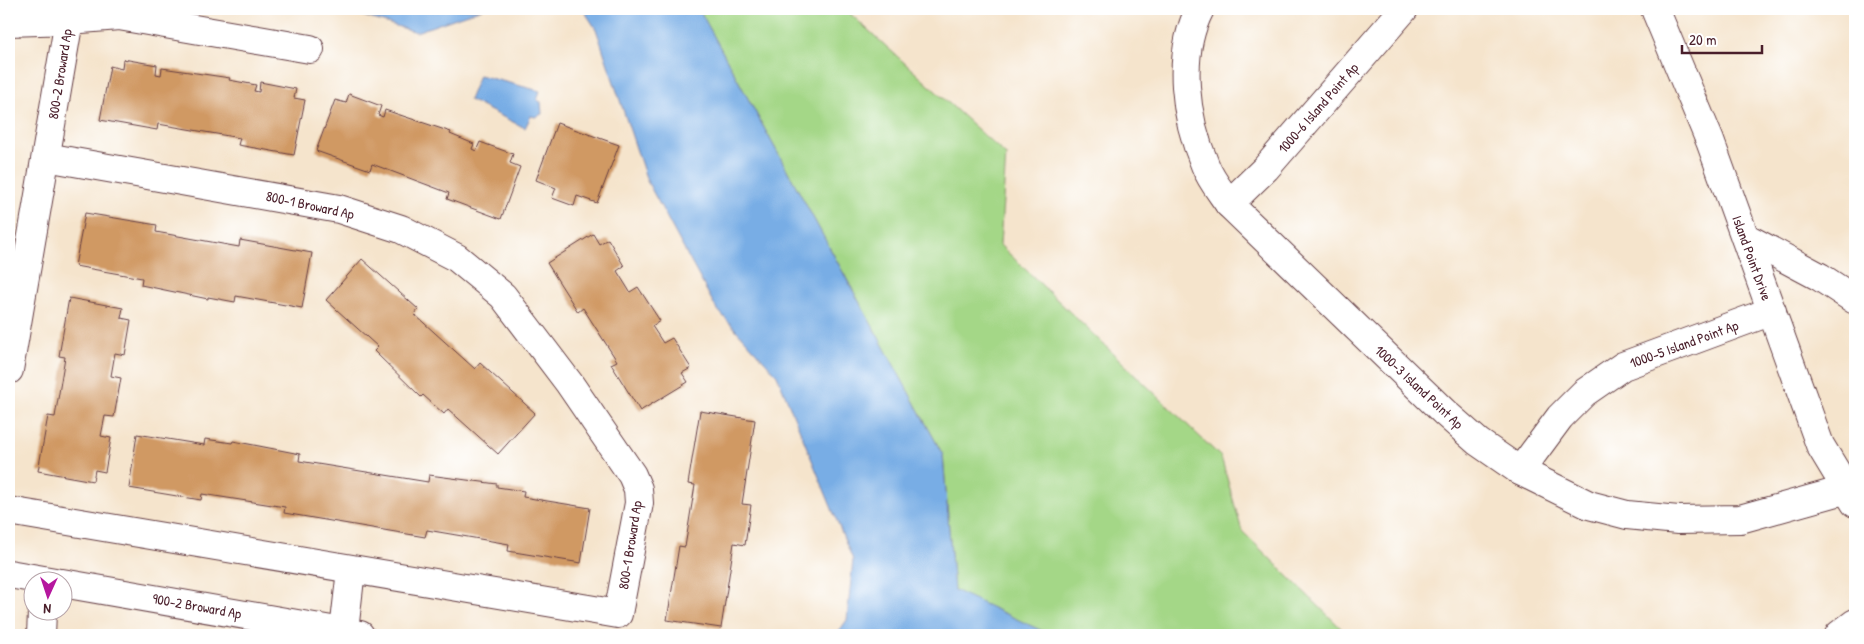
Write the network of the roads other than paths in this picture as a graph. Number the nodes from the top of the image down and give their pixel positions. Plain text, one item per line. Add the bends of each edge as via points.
1 (1404, 9) edge
2 (1655, 9) edge
3 (1191, 12) edge
4 (69, 20) junction
5 (9, 22) edge
6 (310, 49) dead end
7 (46, 157) junction
8 (1229, 204) junction
9 (1745, 238) junction
10 (1855, 300) edge
11 (1772, 311) junction
12 (9, 370) edge
13 (1520, 470) junction
14 (1852, 493) edge
15 (9, 511) edge
16 (351, 570) junction
17 (9, 574) edge
18 (22, 576) edge
19 (72, 585) edge
20 (41, 622) edge
21 (1855, 623) edge
22 (352, 633) edge
23 (40, 635) edge
24 (1839, 635) edge

1 - 8 street, 1000-6 Island Point Ap via 1266,168
2 - 9 street, Island Point Drive via 1710,141
3 - 8 street, 1000-3 Island Point Ap via 1187,53 1188,107 1205,166
4 - 5 street, 800-2 Broward Ap
4 - 6 street via 119,16
4 - 7 street, 800-2 Broward Ap
7 - 12 street, 800-2 Broward Ap
7 - 16 street, 800-1 Broward Ap via 339,208 401,229 457,258 503,296 569,383 632,475 638,489 639,503 618,614
8 - 13 street, 1000-3 Island Point Ap via 1444,412 1478,442
9 - 10 street via 1820,277
9 - 11 street, Island Point Drive
11 - 13 street, 1000-5 Island Point Ap via 1623,366 1584,393 1560,417
11 - 14 street, Island Point Drive via 1820,445
13 - 14 street, 1000-3 Island Point Ap via 1589,505 1627,515 1678,520 1740,519
15 - 16 street, 800-1 Broward Ap
16 - 22 street
17 - 18 street, 900-2 Broward Ap
19 - 22 street, 900-2 Broward Ap
20 - 23 street
21 - 24 street

